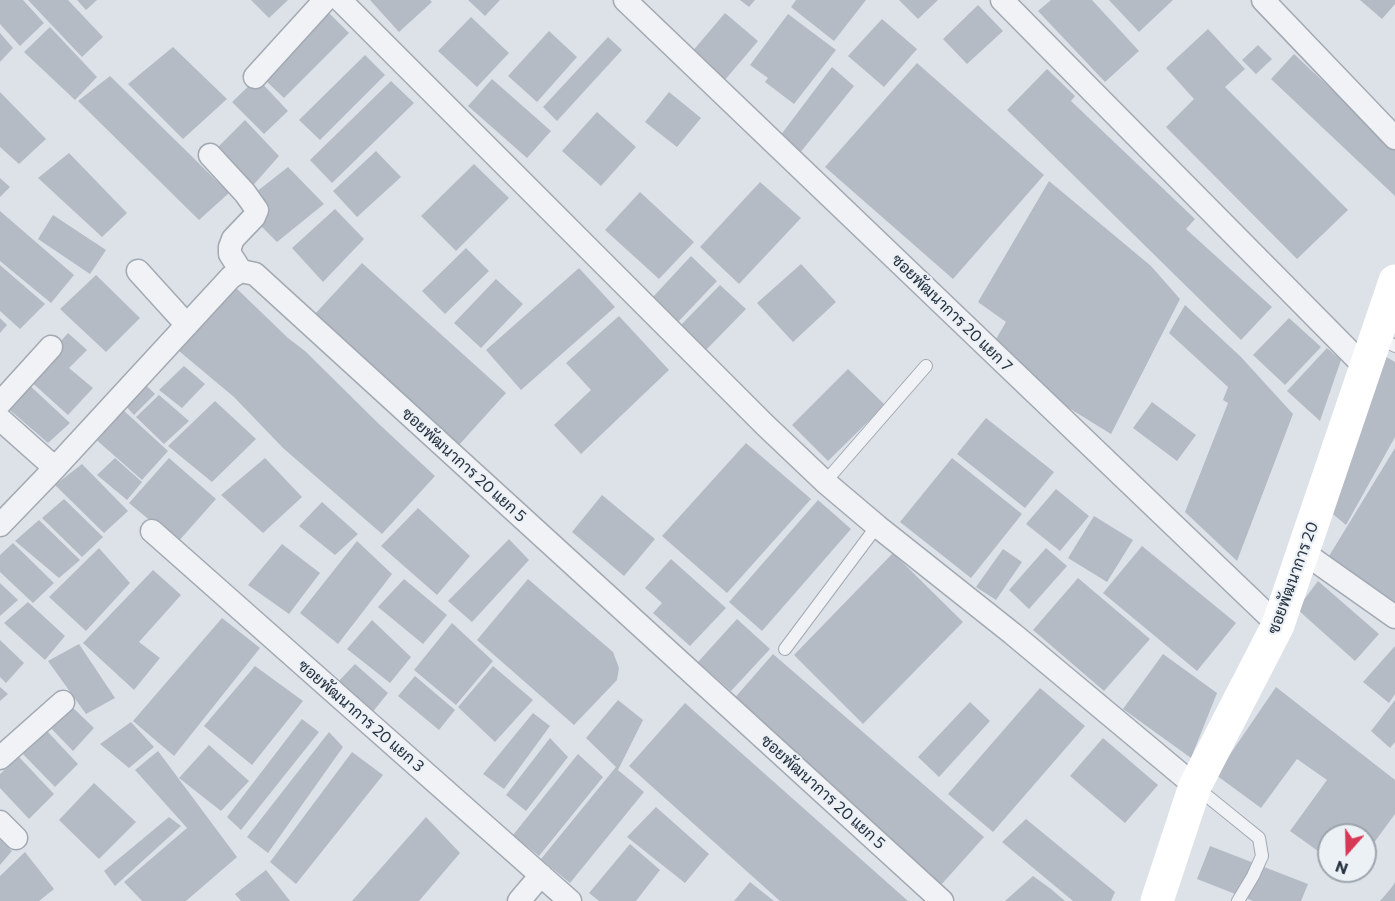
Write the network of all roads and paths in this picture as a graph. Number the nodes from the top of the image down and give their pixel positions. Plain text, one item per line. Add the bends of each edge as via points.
1 (325, 0) edge
2 (340, 0) edge
3 (626, 0) edge
4 (1002, 0) edge
5 (1263, 0) edge
6 (255, 77) dead end
7 (1395, 138) edge
8 (210, 155) dead end
9 (138, 271) dead end
10 (241, 271) junction
11 (1395, 280) edge
12 (187, 325) junction
13 (1386, 341) edge
14 (51, 347) dead end
15 (926, 366) dead end
16 (1365, 367) junction
17 (0, 404) edge
18 (0, 419) edge
19 (56, 468) junction
20 (825, 482) junction
21 (0, 525) edge
22 (877, 526) junction
23 (152, 531) dead end
24 (1303, 552) junction
25 (1395, 617) edge
26 (1278, 625) junction
27 (785, 649) dead end
28 (63, 702) dead end
29 (0, 758) edge
30 (1195, 786) junction
31 (0, 822) edge
32 (16, 838) dead end
33 (541, 875) junction
34 (519, 901) edge
35 (570, 901) edge
36 (942, 901) edge
37 (1157, 901) edge
38 (1238, 901) edge

1 - 6 street
2 - 20 street
3 - 26 street, ซอยพัฒนาการ 20 แยก 7
4 - 16 street
5 - 7 street
8 - 10 street via 257,210 230,247
9 - 12 street
10 - 12 street
10 - 36 street, ซอยพัฒนาการ 20 แยก 5 via 255,274
11 - 13 street, ซอยพัฒนาการ 20
12 - 19 street
13 - 16 street, ซอยพัฒนาการ 20
14 - 17 street
15 - 20 lane
16 - 24 street, ซอยพัฒนาการ 20
18 - 19 street
19 - 21 street
20 - 22 street
22 - 27 lane
22 - 30 street
23 - 33 street, ซอยพัฒนาการ 20 แยก 3
24 - 25 street
24 - 26 street, ซอยพัฒนาการ 20
26 - 30 street, ซอยพัฒนาการ 20
28 - 29 street
30 - 37 street, ซอยพัฒนาการ 20
30 - 38 lane via 1259,838 1262,856
31 - 32 street
33 - 34 street
33 - 35 street, ซอยพัฒนาการ 20 แยก 3

